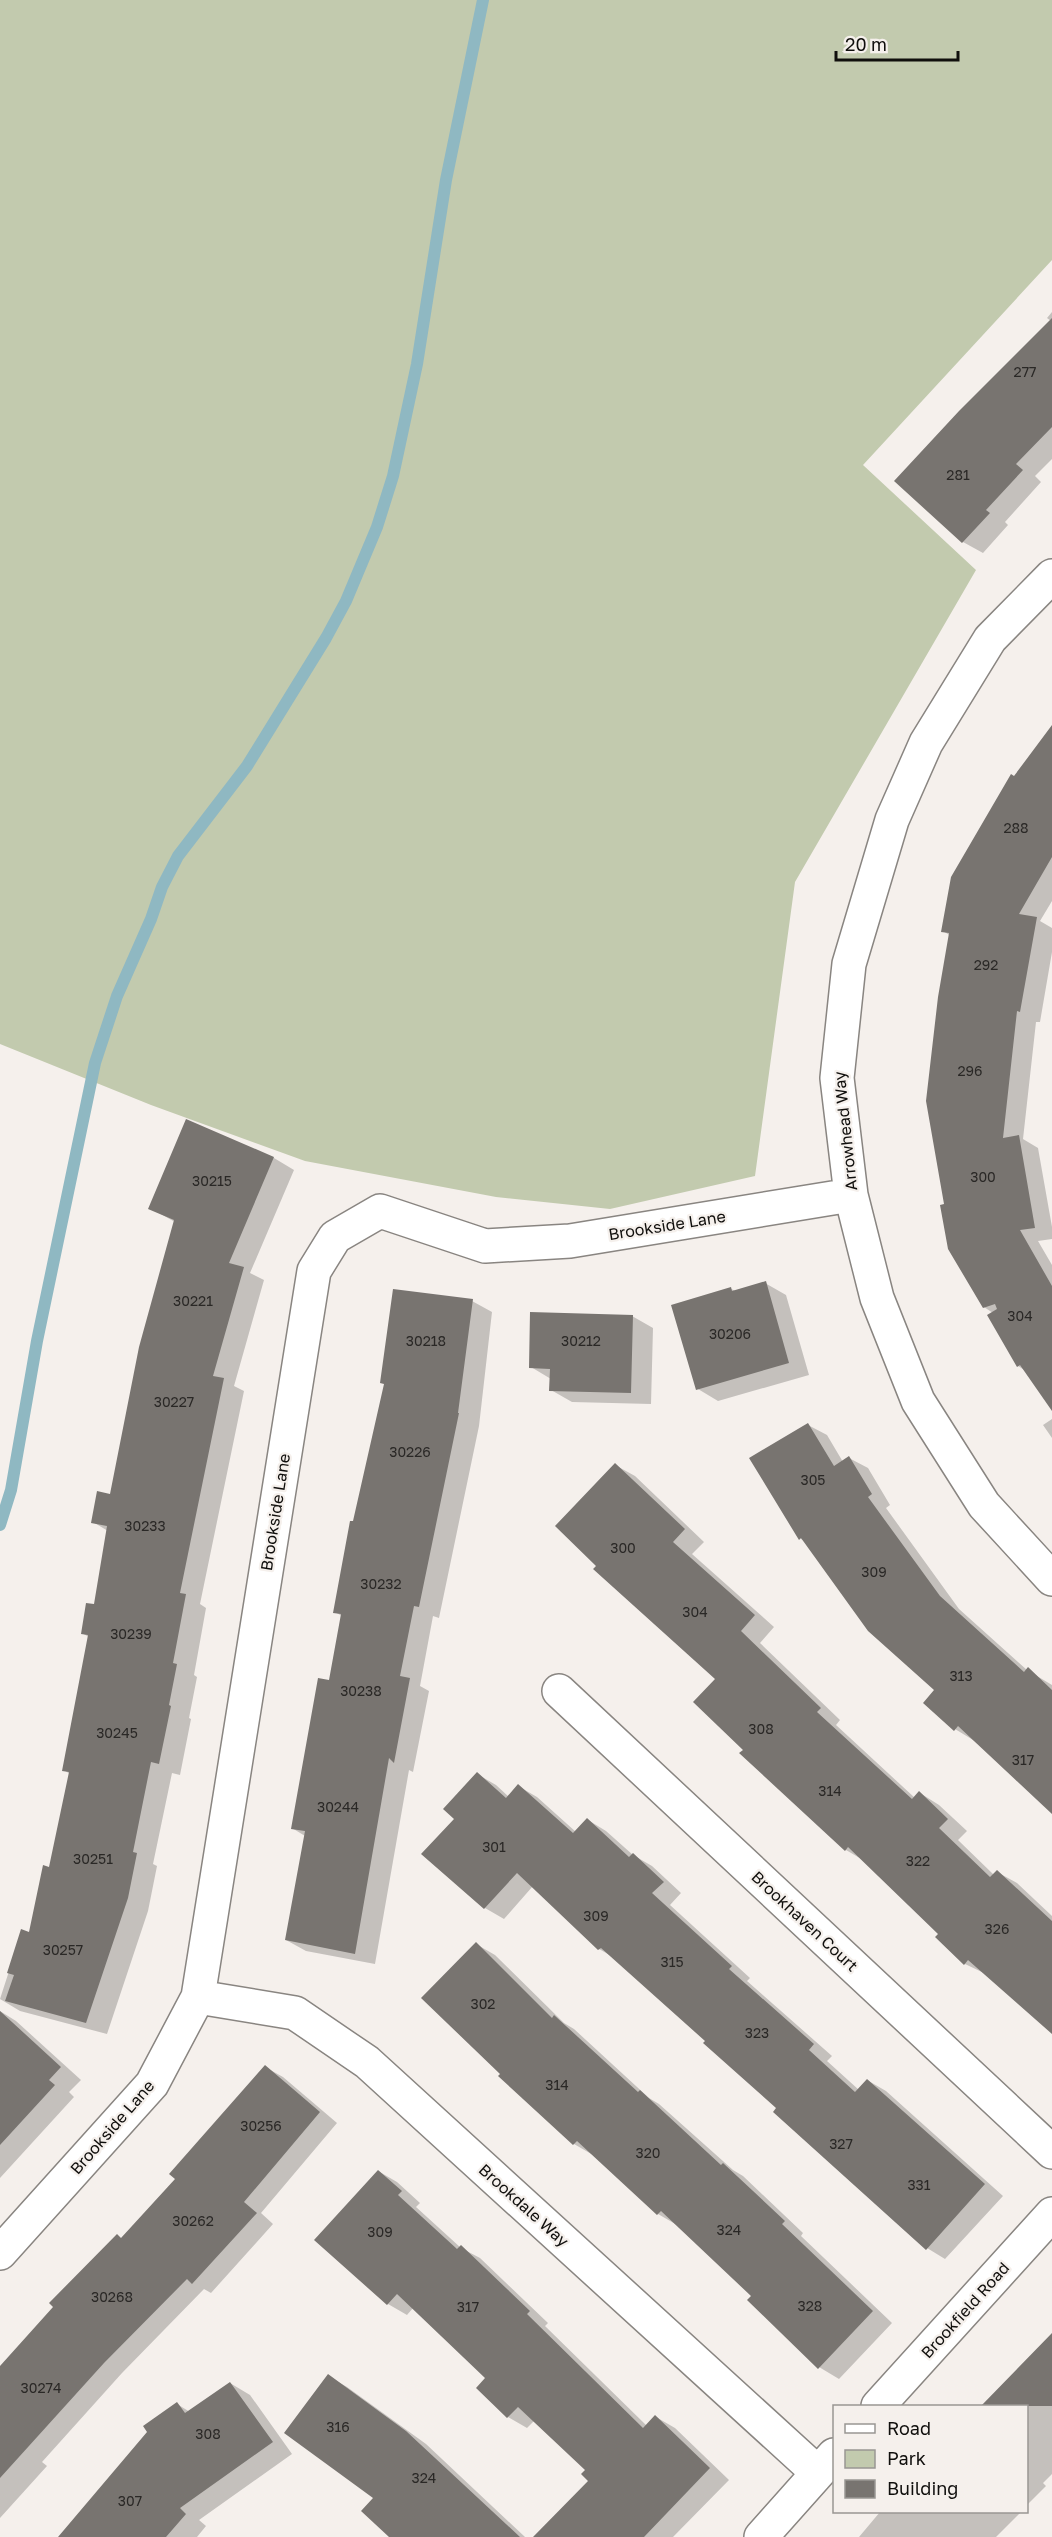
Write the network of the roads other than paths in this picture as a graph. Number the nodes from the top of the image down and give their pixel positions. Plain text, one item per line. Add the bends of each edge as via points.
1 (1052, 576) edge
2 (851, 1195) junction
3 (1052, 1579) edge
4 (559, 1691) dead end
5 (198, 1997) junction
6 (1052, 2152) edge
7 (1052, 2214) edge
8 (0, 2253) edge
9 (879, 2405) edge
10 (826, 2464) edge
11 (761, 2537) edge

1 - 2 street, Arrowhead Way via 990,639 926,743 892,820 849,964 837,1078
2 - 3 street, Arrowhead Way via 877,1298 918,1401 984,1505
2 - 5 street, Brookside Lane via 570,1241 485,1246 380,1211 335,1237 314,1271
4 - 6 street, Brookhaven Court
5 - 8 street, Brookside Lane via 152,2085
5 - 10 street, Brookdale Way via 295,2013 367,2062
7 - 9 street, Brookfield Road
10 - 11 street

